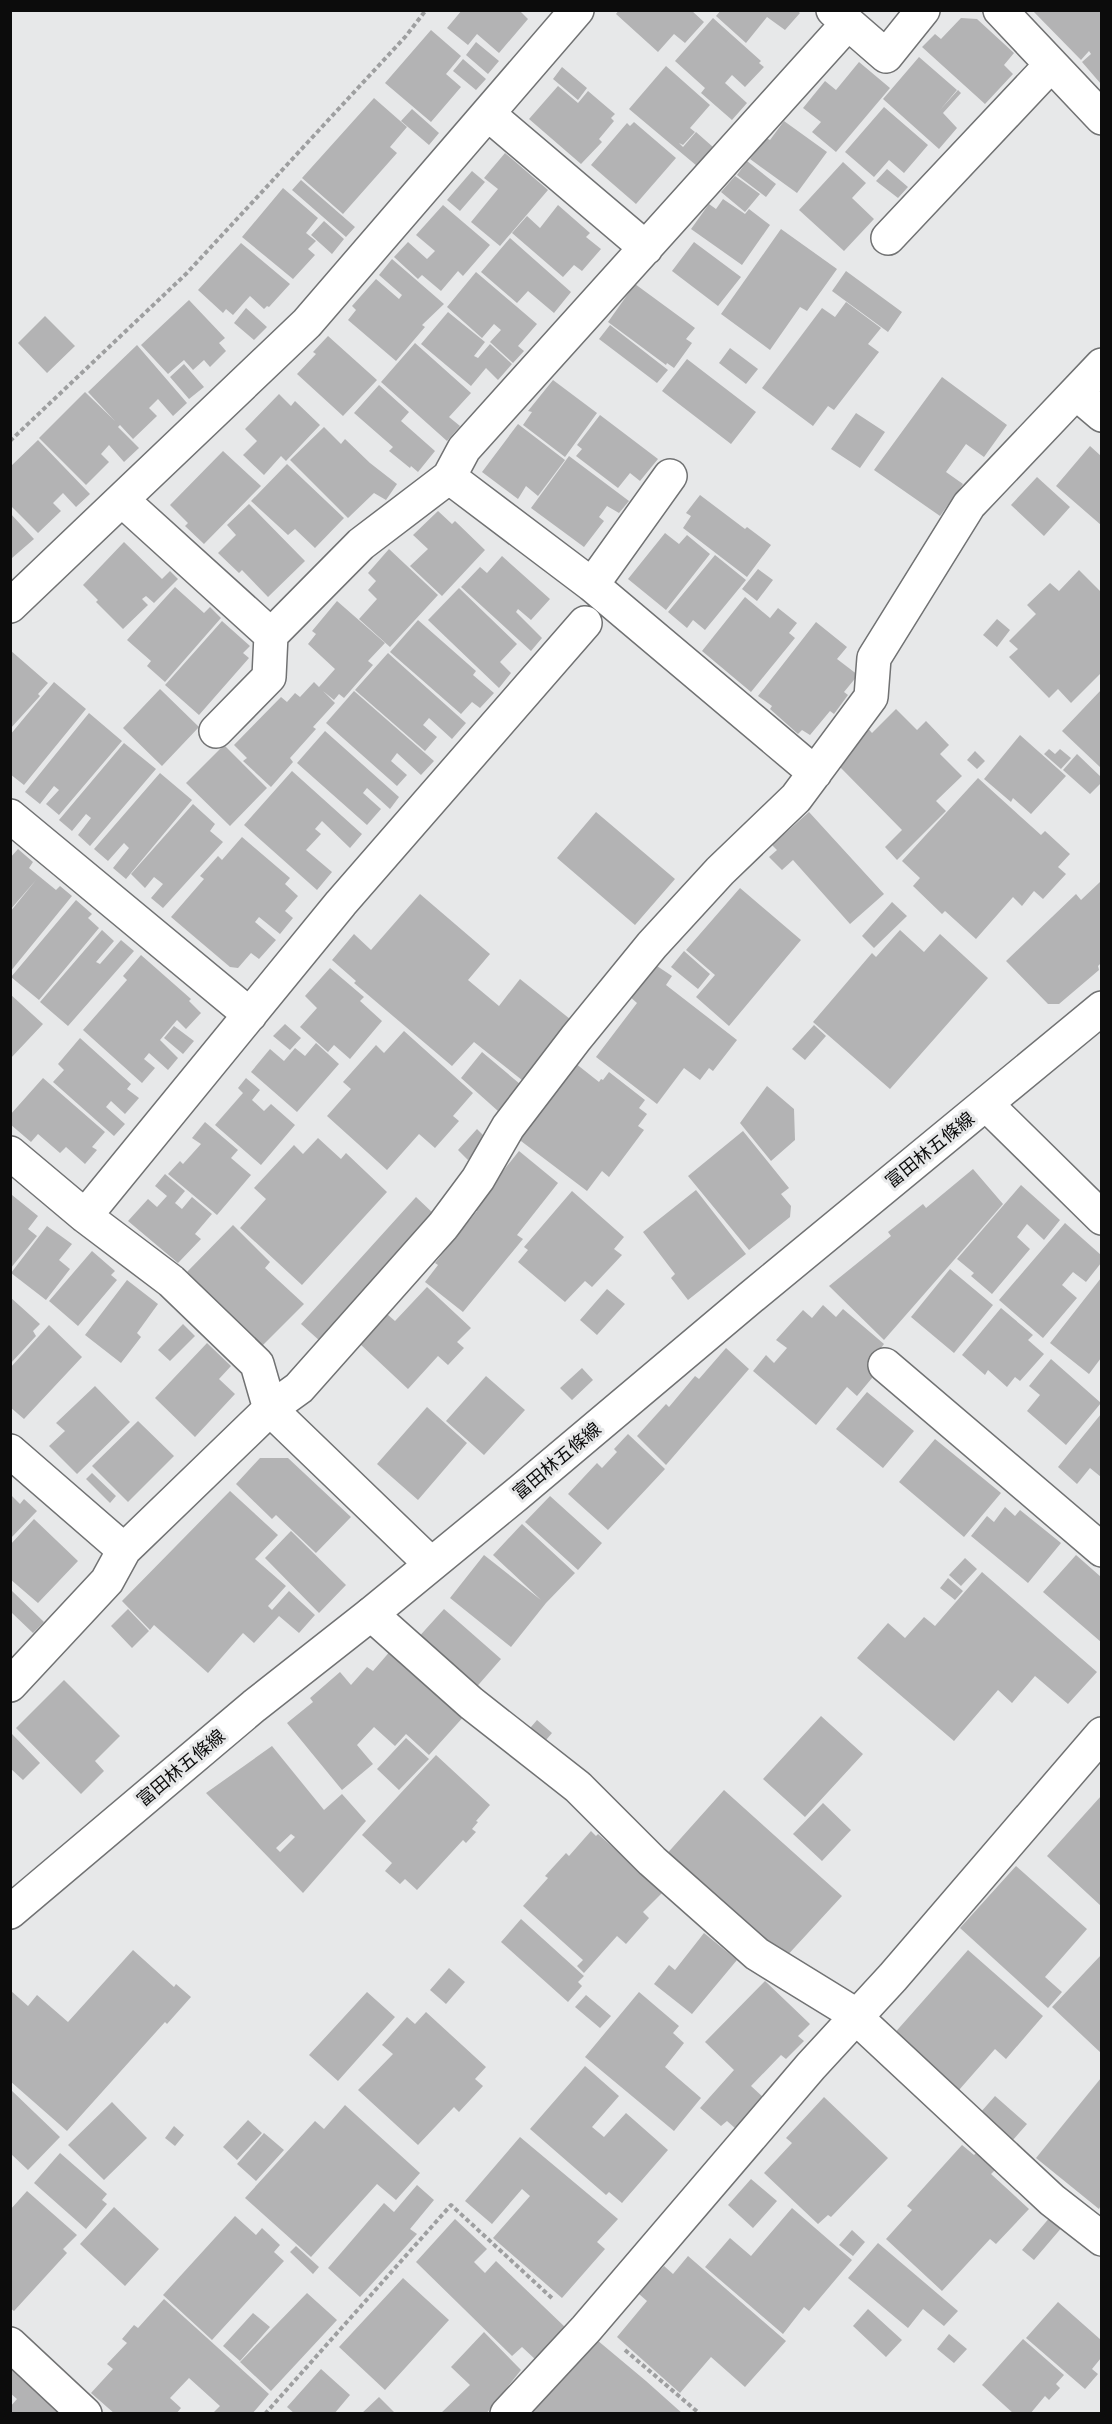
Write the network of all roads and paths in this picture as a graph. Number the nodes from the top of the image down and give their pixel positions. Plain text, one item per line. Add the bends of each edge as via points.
1 (426, 10) edge
2 (577, 10) edge
3 (923, 10) edge
4 (1000, 10) edge
5 (840, 17) edge
6 (1051, 65) junction
7 (488, 114) junction
8 (1101, 118) edge
9 (888, 238) dead end
10 (646, 248) junction
11 (1101, 365) edge
12 (1076, 393) junction
13 (1101, 415) edge
14 (10, 441) edge
15 (670, 476) dead end
16 (449, 477) junction
17 (122, 500) junction
18 (592, 585) junction
19 (10, 606) edge
20 (585, 623) dead end
21 (272, 635) junction
22 (216, 731) dead end
23 (815, 773) junction
24 (10, 816) edge
25 (1101, 1008) edge
26 (250, 1015) junction
27 (986, 1104) junction
28 (10, 1153) edge
29 (85, 1216) junction
30 (1101, 1218) edge
31 (885, 1365) dead end
32 (270, 1409) junction
33 (10, 1451) edge
34 (124, 1550) junction
35 (1101, 1550) edge
36 (431, 1564) junction
37 (371, 1614) junction
38 (10, 1684) edge
39 (1101, 1734) edge
40 (10, 1912) edge
41 (856, 2017) junction
42 (1101, 2239) edge
43 (589, 2326) junction
44 (10, 2344) edge
45 (86, 2414) edge
46 (265, 2414) edge
47 (507, 2414) edge
48 (700, 2414) edge

1 - 14 path via 187,273
2 - 7 street
3 - 5 street via 886,56
4 - 6 street
5 - 10 street
6 - 8 street
6 - 9 street
7 - 10 street
7 - 17 street via 307,323
10 - 16 street via 464,449
11 - 12 street
12 - 13 street
12 - 23 street via 969,505 874,658 871,697
15 - 18 street
16 - 18 street
16 - 21 street via 361,544
17 - 19 street
17 - 21 street
18 - 23 street
20 - 26 street via 341,903
21 - 22 street via 269,677
23 - 32 street via 796,798 720,871 652,945 591,1019 508,1127 478,1179 443,1226 299,1388
24 - 26 street
25 - 27 street, 富田林五條線
26 - 29 street
27 - 30 street
27 - 36 street, 富田林五條線
28 - 29 street
29 - 32 street via 171,1281 257,1364
31 - 35 street
32 - 34 street
32 - 36 street
33 - 34 street
34 - 38 street via 107,1581
36 - 37 street, 富田林五條線
37 - 40 street, 富田林五條線 via 254,1706
37 - 41 street via 471,1703 578,1787 652,1861 757,1954
39 - 41 street
41 - 42 street via 1052,2200
41 - 43 street
43 - 46 path via 451,2205
43 - 47 street
43 - 48 path
44 - 45 street

